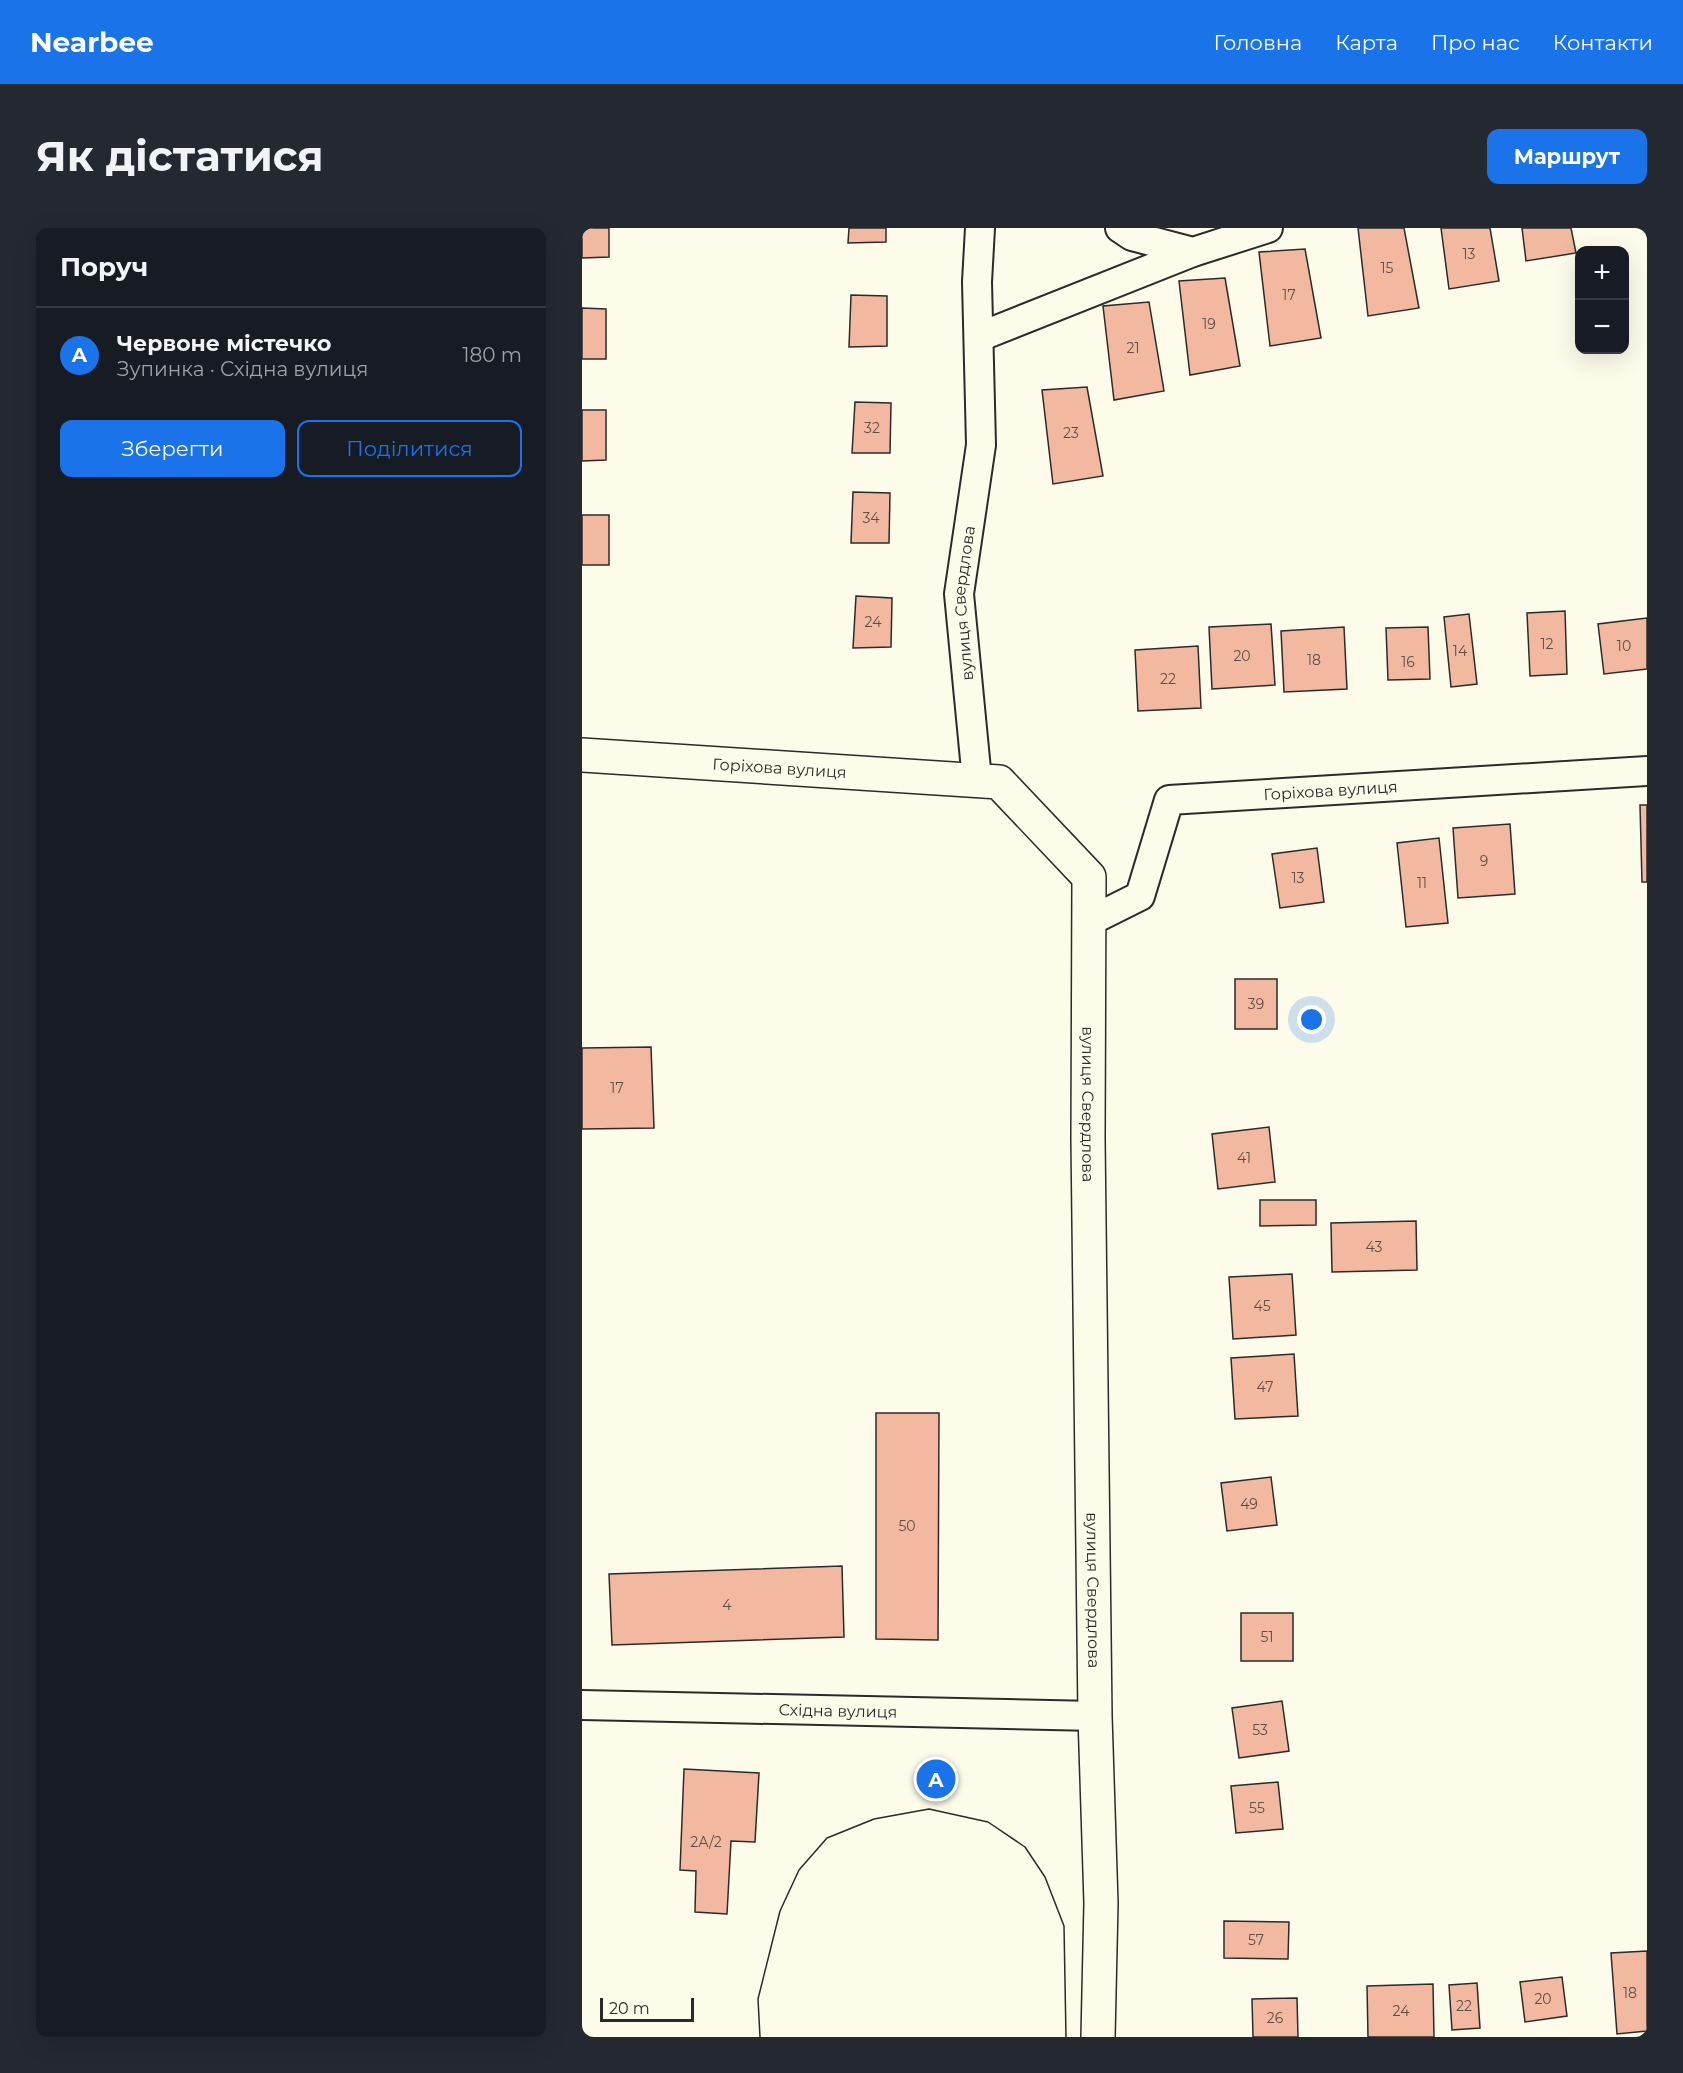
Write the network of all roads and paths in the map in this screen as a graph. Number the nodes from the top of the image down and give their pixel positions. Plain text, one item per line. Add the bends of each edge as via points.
1 (980, 228) edge
2 (1120, 228) edge
3 (1268, 228) edge
4 (1193, 252) junction
5 (979, 337) junction
6 (582, 754) edge
7 (1647, 771) edge
8 (977, 780) junction
9 (1090, 921) junction
10 (582, 1706) edge
11 (1095, 1716) junction
12 (1098, 2037) edge

1 - 5 street, вулиця Свердлова
2 - 4 street via 1132,236
3 - 4 street
4 - 5 street
5 - 8 street, вулиця Свердлова via 981,445 959,594
6 - 8 street, Горіхова вулиця
7 - 9 street, Горіхова вулиця via 1168,800 1140,896
8 - 9 street, вулиця Свердлова via 999,782 1089,877
9 - 11 street, вулиця Свердлова via 1088,1139
10 - 11 street, Східна вулиця
11 - 12 street, вулиця Свердлова via 1101,1903

